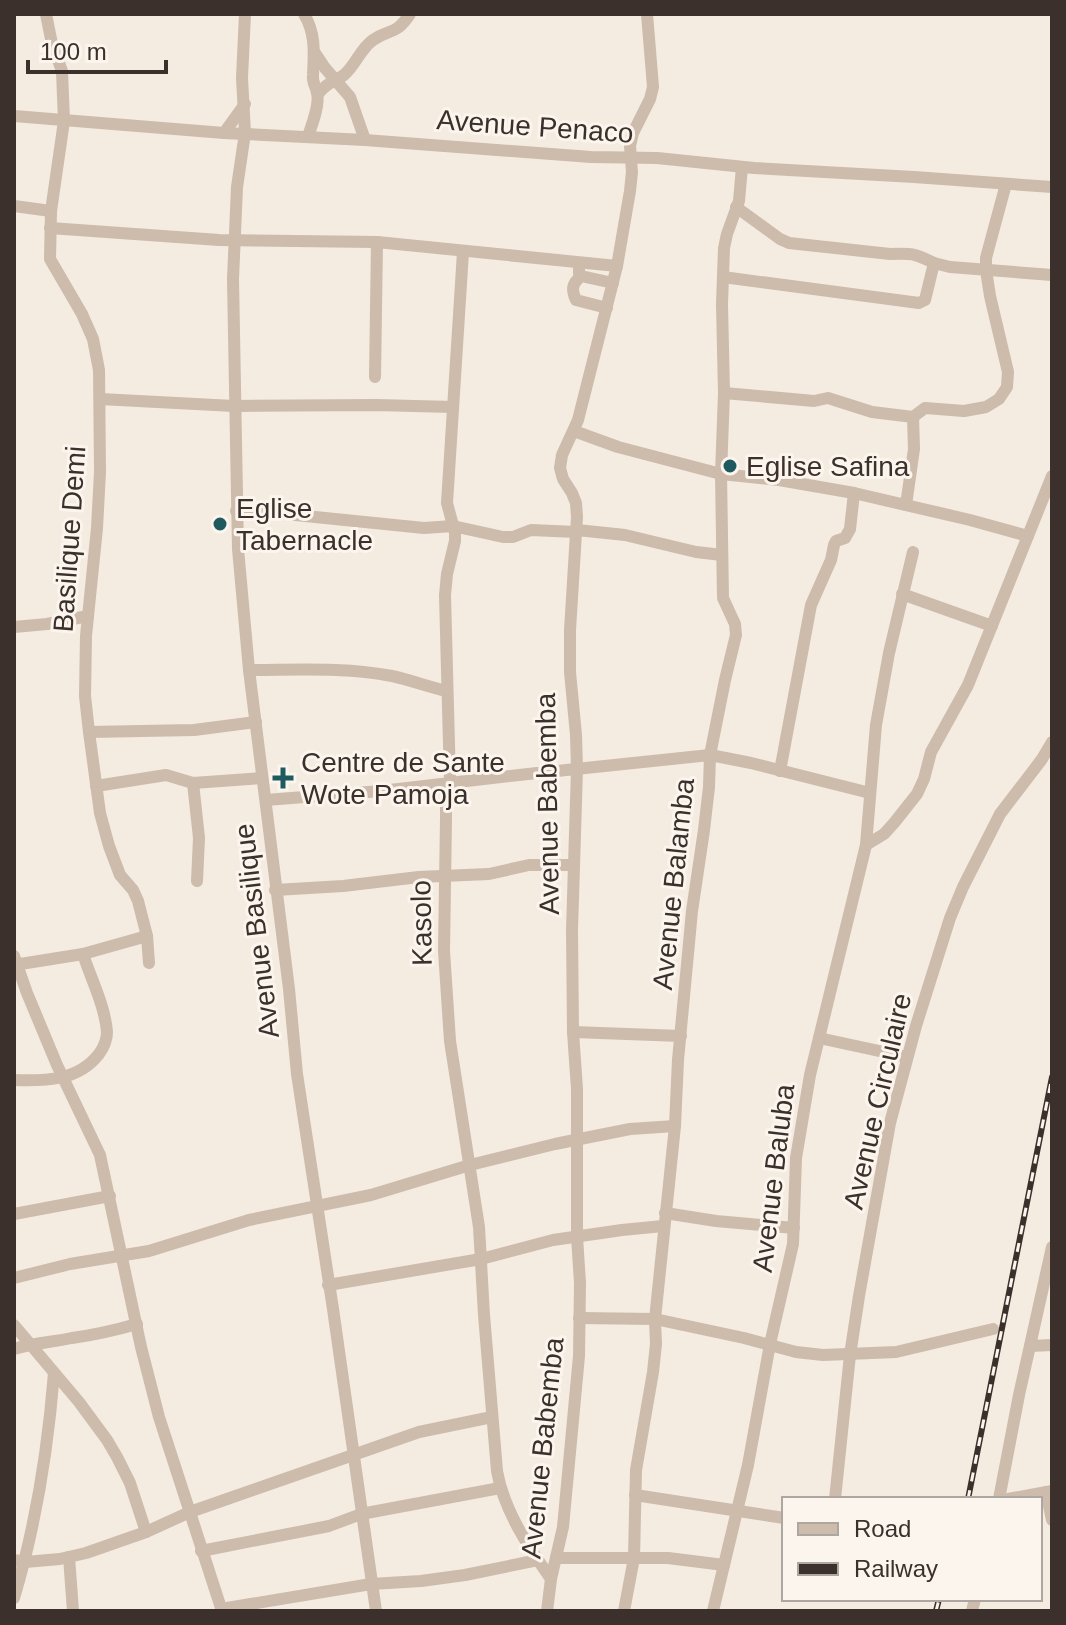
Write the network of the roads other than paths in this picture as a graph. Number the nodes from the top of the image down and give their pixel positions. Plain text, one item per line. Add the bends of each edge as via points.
1 (46, 14) edge
2 (245, 14) edge
3 (304, 14) edge
4 (410, 14) edge
5 (647, 14) edge
6 (315, 53) junction
7 (336, 79) junction
8 (318, 94) junction
9 (245, 104) junction
10 (14, 116) edge
11 (64, 121) junction
12 (224, 133) junction
13 (245, 133) junction
14 (308, 136) junction
15 (365, 140) junction
16 (631, 157) junction
17 (742, 167) junction
18 (1006, 184) junction
19 (1052, 187) edge
20 (14, 206) edge
21 (736, 207) junction
22 (51, 211) junction
23 (50, 228) junction
24 (233, 240) junction
25 (377, 242) junction
26 (463, 252) junction
27 (581, 262) junction
28 (934, 263) junction
29 (617, 266) junction
30 (986, 270) junction
31 (1052, 275) edge
32 (581, 276) junction
33 (723, 277) junction
34 (613, 283) junction
35 (607, 308) junction
36 (375, 377) dead end
37 (724, 393) junction
38 (100, 399) junction
39 (234, 406) junction
40 (453, 407) junction
41 (913, 417) junction
42 (574, 431) junction
43 (721, 474) junction
44 (1052, 476) edge
45 (854, 493) junction
46 (906, 505) junction
47 (236, 511) junction
48 (453, 526) junction
49 (576, 531) junction
50 (1028, 536) junction
51 (913, 552) dead end
52 (722, 555) junction
53 (902, 594) junction
54 (88, 616) junction
55 (992, 626) junction
56 (14, 627) edge
57 (249, 670) junction
58 (447, 691) junction
59 (256, 722) junction
60 (89, 732) junction
61 (1052, 742) edge
62 (710, 755) junction
63 (577, 769) junction
64 (780, 771) junction
65 (262, 778) junction
66 (450, 782) junction
67 (193, 783) junction
68 (96, 786) junction
69 (870, 793) junction
70 (266, 800) junction
71 (866, 845) junction
72 (574, 865) junction
73 (444, 875) junction
74 (197, 881) dead end
75 (275, 890) junction
76 (147, 936) junction
77 (83, 954) junction
78 (15, 962) edge
79 (149, 963) dead end
80 (573, 1032) junction
81 (681, 1036) junction
82 (819, 1038) junction
83 (907, 1057) junction
84 (63, 1077) junction
85 (14, 1080) edge
86 (675, 1126) junction
87 (577, 1139) junction
88 (470, 1165) junction
89 (110, 1196) junction
90 (317, 1205) junction
91 (14, 1214) edge
92 (664, 1219) junction
93 (794, 1228) junction
94 (577, 1237) junction
95 (1052, 1247) edge
96 (121, 1257) junction
97 (481, 1259) junction
98 (14, 1278) edge
99 (328, 1285) junction
100 (579, 1318) junction
101 (655, 1319) junction
102 (137, 1324) junction
103 (14, 1325) edge
104 (993, 1329) dead end
105 (31, 1344) junction
106 (770, 1344) junction
107 (1052, 1345) edge
108 (1030, 1346) junction
109 (14, 1349) edge
110 (850, 1355) junction
111 (54, 1373) junction
112 (492, 1417) junction
113 (353, 1455) junction
114 (500, 1488) junction
115 (1049, 1491) edge
116 (635, 1495) junction
117 (835, 1497) edge
118 (999, 1497) edge
119 (1018, 1497) edge
120 (737, 1510) junction
121 (190, 1512) junction
122 (361, 1514) junction
123 (782, 1518) edge
124 (1052, 1520) edge
125 (146, 1532) junction
126 (201, 1551) junction
127 (69, 1557) junction
128 (556, 1558) junction
129 (634, 1558) junction
130 (538, 1560) junction
131 (20, 1561) edge
132 (724, 1565) junction
133 (551, 1579) junction
134 (371, 1584) junction
135 (14, 1598) edge
136 (221, 1610) edge
137 (73, 1611) edge
138 (376, 1611) edge
139 (547, 1611) edge
140 (624, 1611) edge
141 (713, 1611) edge

1 - 11 street, Basilique Demi via 62,71
2 - 9 street, Avenue Basilique
3 - 6 street
4 - 7 street via 398,29 368,44
5 - 16 street, Avenue Babemba via 653,87 633,133
6 - 7 street
6 - 8 street via 312,78
7 - 8 street
7 - 15 street via 350,97
8 - 14 street
9 - 12 street
9 - 13 street, Avenue Basilique
10 - 11 street, Avenue Penaco
11 - 12 street, Avenue Penaco
11 - 22 street, Basilique Demi
12 - 13 street, Avenue Penaco
13 - 14 street, Avenue Penaco
13 - 24 street, Avenue Basilique
14 - 15 street, Avenue Penaco
15 - 16 street, Avenue Penaco
16 - 17 street, Avenue Penaco
16 - 29 street, Avenue Babemba
17 - 18 street, Avenue Penaco
17 - 21 street, Avenue Balamba
18 - 19 street, Avenue Penaco
18 - 30 street
20 - 22 street
21 - 28 street via 789,243 903,252
21 - 33 street, Avenue Balamba
22 - 23 street, Basilique Demi
23 - 24 street
23 - 38 street, Basilique Demi via 50,259 93,339
24 - 25 street
24 - 39 street, Avenue Basilique
25 - 26 street
25 - 36 street
26 - 27 street
26 - 40 street, Kasolo
27 - 29 street
27 - 32 street
28 - 30 street
28 - 33 street via 925,300 919,303
29 - 34 street, Avenue Babemba
30 - 31 street
30 - 41 street via 1007,387 986,407 925,408
32 - 34 street
32 - 35 street via 572,290 576,300
33 - 37 street, Avenue Balamba
34 - 35 street, Avenue Babemba
35 - 42 street, Avenue Babemba
37 - 41 street via 828,398 872,412
37 - 43 street, Avenue Balamba
38 - 39 street
38 - 54 street, Basilique Demi via 97,528
39 - 40 street
39 - 47 street, Avenue Basilique
40 - 48 street, Kasolo via 447,503
41 - 46 street
42 - 43 street
42 - 49 street, Avenue Babemba via 560,468 576,503
43 - 45 street
43 - 52 street, Avenue Balamba
44 - 50 street
45 - 46 street
45 - 64 street via 850,529 836,541 811,605
46 - 50 street
47 - 48 street
47 - 57 street, Avenue Basilique
48 - 49 street via 503,537 531,530
48 - 58 street, Kasolo via 445,595
49 - 52 street via 625,535
49 - 63 street, Avenue Babemba via 570,672
50 - 55 street
51 - 53 street, Avenue Baluba
52 - 62 street, Avenue Balamba via 723,598 736,635
53 - 55 street
53 - 69 street, Avenue Baluba via 876,725
54 - 56 street
54 - 60 street, Basilique Demi
55 - 71 street via 961,701 931,752 917,794 884,834
57 - 58 street via 367,673
57 - 59 street, Avenue Basilique
58 - 66 street, Kasolo
59 - 60 street via 194,730
59 - 65 street, Avenue Basilique
60 - 68 street, Basilique Demi
61 - 83 street, Avenue Circulaire via 995,822 963,887
62 - 63 street
62 - 64 street
62 - 81 street, Avenue Balamba
63 - 66 street
63 - 72 street, Avenue Babemba
64 - 69 street
65 - 67 street
65 - 70 street, Avenue Basilique
66 - 70 street
66 - 73 street, Kasolo
67 - 68 street via 166,775
67 - 74 street
68 - 76 street, Basilique Demi via 109,846 138,901
69 - 71 street, Avenue Baluba
70 - 75 street, Avenue Basilique
71 - 82 street, Avenue Baluba
72 - 73 street
72 - 80 street, Avenue Babemba
73 - 75 street
73 - 88 street, Kasolo via 450,1041
75 - 90 street, Avenue Basilique
76 - 77 street
76 - 79 street, Basilique Demi
77 - 78 street
77 - 84 street via 102,1010 105,1047 83,1071
78 - 84 street
80 - 81 street
80 - 87 street, Avenue Babemba
81 - 86 street, Avenue Balamba
82 - 83 street
82 - 93 street, Avenue Baluba via 796,1158
83 - 110 street, Avenue Circulaire via 890,1123
84 - 85 street
84 - 89 street via 100,1155
86 - 87 street
86 - 92 street, Avenue Balamba
87 - 88 street
87 - 94 street, Avenue Babemba
88 - 90 street
88 - 97 street, Kasolo
89 - 91 street
89 - 96 street
90 - 96 street
90 - 99 street, Avenue Basilique
92 - 93 street
92 - 94 street
92 - 101 street, Avenue Balamba
93 - 106 street, Avenue Baluba
94 - 97 street
94 - 100 street, Avenue Babemba
95 - 108 street
96 - 98 street
96 - 102 street
97 - 99 street
97 - 112 street, Kasolo
99 - 113 street, Avenue Basilique
100 - 101 street
100 - 128 street, Avenue Babemba via 573,1425
101 - 106 street
101 - 116 street, Avenue Balamba
102 - 105 street
102 - 121 street via 159,1417
103 - 105 street
104 - 110 street via 896,1352
105 - 109 street
105 - 111 street
106 - 110 street via 796,1352
106 - 120 street, Avenue Baluba
107 - 108 street
108 - 118 street
110 - 117 street, Avenue Circulaire
111 - 125 street via 117,1457
111 - 131 street via 43,1465
112 - 113 street via 419,1432
112 - 114 street, Kasolo
113 - 121 street
113 - 122 street, Avenue Basilique
114 - 122 street
114 - 130 street, Kasolo
115 - 119 street
115 - 124 street
116 - 120 street
116 - 129 street, Avenue Balamba
120 - 123 street
120 - 132 street, Avenue Baluba
121 - 125 street
121 - 126 street
122 - 126 street via 329,1526
122 - 134 street, Avenue Basilique
125 - 127 street
126 - 136 street
127 - 131 street
127 - 137 street
128 - 129 street
128 - 133 street, Avenue Babemba
129 - 132 street
129 - 140 street, Avenue Balamba
130 - 133 street, Kasolo
130 - 134 street via 465,1575
131 - 135 street
132 - 141 street, Avenue Baluba
133 - 139 street, Avenue Babemba
134 - 136 street
134 - 138 street, Avenue Basilique

